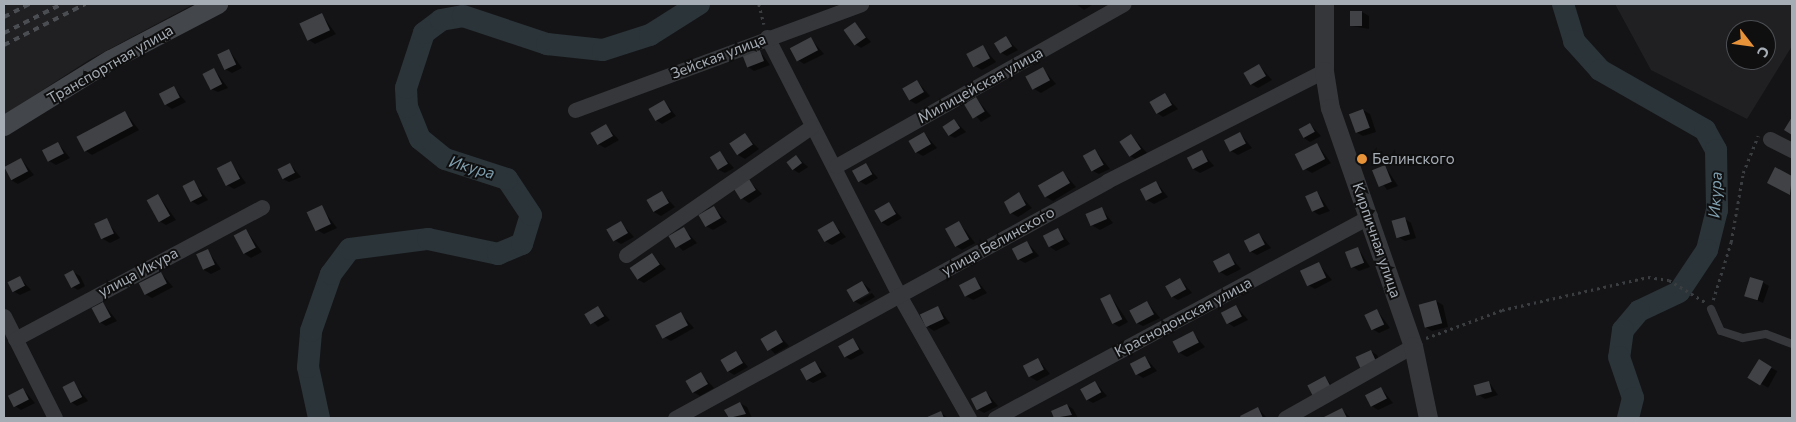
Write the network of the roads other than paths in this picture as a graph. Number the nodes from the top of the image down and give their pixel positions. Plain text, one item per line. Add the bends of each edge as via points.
1 (218, 4) edge
2 (861, 4) edge
3 (1124, 4) edge
4 (1324, 4) edge
5 (767, 37) junction
6 (1324, 71) junction
7 (575, 110) dead end
8 (4, 126) edge
9 (812, 126) junction
10 (1770, 139) road end
11 (1792, 150) edge
12 (836, 166) junction
13 (262, 207) dead end
14 (1370, 216) junction
15 (626, 255) dead end
16 (899, 296) junction
17 (1711, 309) road end
18 (4, 316) edge
19 (15, 339) junction
20 (1792, 344) edge
21 (1413, 346) junction
22 (55, 418) edge
23 (676, 418) edge
24 (969, 418) edge
25 (996, 418) edge
26 (1285, 418) edge
27 (1428, 418) edge

1 - 8 main road, Транспортная улица via 111,60
2 - 5 street, Зейская улица
3 - 12 street, Милицейская улица
4 - 6 street, Кирпичная улица
5 - 7 street, Зейская улица
5 - 9 street
6 - 14 street, Кирпичная улица via 1330,108
6 - 16 street, улица Белинского via 1107,181
9 - 12 street
9 - 15 street
10 - 11 street
12 - 16 street
13 - 19 street, улица Икура
14 - 21 street, Кирпичная улица
14 - 25 street, Краснодонская улица
16 - 23 street, улица Белинского
16 - 24 street
17 - 20 lane via 1721,331 1743,338 1766,334
18 - 19 street
19 - 22 street
21 - 26 street
21 - 27 street, Кирпичная улица

